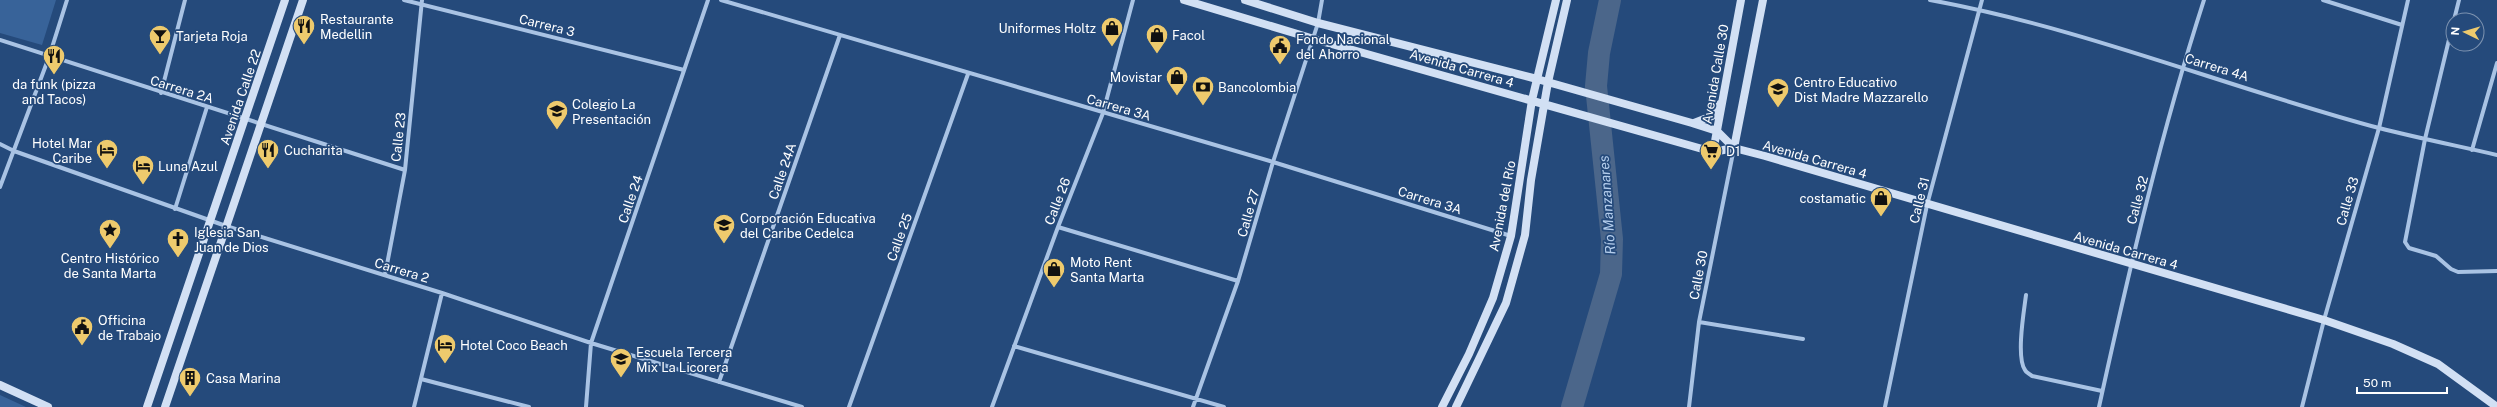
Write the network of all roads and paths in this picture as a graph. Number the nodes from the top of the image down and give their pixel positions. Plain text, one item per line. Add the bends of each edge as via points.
1 (67, 0) edge
2 (185, 0) edge
3 (285, 0) edge
4 (303, 0) edge
5 (404, 0) edge
6 (708, 0) edge
7 (721, 0) edge
8 (1133, 0) edge
9 (1184, 0) edge
10 (1245, 0) edge
11 (1322, 0) edge
12 (1556, 0) edge
13 (1567, 0) edge
14 (1741, 0) edge
15 (1763, 0) edge
16 (1930, 0) edge
17 (1982, 0) edge
18 (2204, 0) edge
19 (2323, 0) edge
20 (2408, 0) edge
21 (2458, 0) edge
22 (422, 2) edge
23 (1980, 9) junction
24 (2455, 12) edge
25 (1318, 23) junction
26 (2402, 25) junction
27 (840, 35) junction
28 (1314, 39) junction
29 (0, 40) edge
30 (2446, 52) edge
31 (49, 57) junction
32 (2497, 63) edge
33 (2182, 67) junction
34 (684, 70) junction
35 (968, 74) junction
36 (1537, 79) junction
37 (1548, 82) junction
38 (161, 93) junction
39 (1723, 98) junction
40 (1532, 100) junction
41 (1544, 103) junction
42 (207, 107) junction
43 (1103, 113) junction
44 (245, 119) junction
45 (1692, 123) junction
46 (261, 124) junction
47 (2379, 128) junction
48 (1717, 131) junction
49 (2425, 139) junction
50 (0, 144) edge
51 (1734, 148) junction
52 (2472, 150) junction
53 (14, 151) junction
54 (1713, 152) junction
55 (2497, 155) edge
56 (1273, 162) junction
57 (405, 170) junction
58 (0, 187) edge
59 (1927, 205) junction
60 (175, 209) junction
61 (210, 221) junction
62 (226, 226) junction
63 (1058, 227) junction
64 (1511, 236) junction
65 (2130, 264) junction
66 (2497, 270) edge
67 (385, 276) junction
68 (1238, 281) junction
69 (442, 293) junction
70 (2026, 295) dead end
71 (2324, 320) junction
72 (1699, 322) junction
73 (1803, 339) dead end
74 (591, 343) junction
75 (1014, 346) junction
76 (421, 379) junction
77 (719, 382) junction
78 (0, 385) edge
79 (2102, 391) junction
80 (1196, 398) junction
81 (48, 407) edge
82 (147, 407) edge
83 (165, 407) edge
84 (414, 407) edge
85 (529, 407) edge
86 (586, 407) edge
87 (802, 407) edge
88 (849, 407) edge
89 (992, 407) edge
90 (1193, 407) edge
91 (1224, 407) edge
92 (1442, 407) edge
93 (1456, 407) edge
94 (1690, 407) edge
95 (1885, 407) edge
96 (2099, 407) edge
97 (2302, 407) edge
98 (2497, 407) edge

1 - 31 street
2 - 38 street
3 - 44 main road, Avenida Calle 22
4 - 46 main road
5 - 22 street, Carrera 3
6 - 34 street, Calle 24
7 - 27 street, Carrera 3A
8 - 43 street, Calle 26
9 - 28 main road, Avenida Carrera 4
10 - 25 main road, Avenida Carrera 4
11 - 25 street, Calle 27
12 - 36 main road, Avenida del Río
13 - 37 main road, Avenida del Río
14 - 39 main road, Avenida Calle 30
15 - 51 main road
16 - 23 street, Carrera 4A
17 - 23 street, Calle 31
18 - 33 street, Calle 32
19 - 26 street
20 - 26 street, Calle 33
21 - 24 street
22 - 34 street, Carrera 3
22 - 57 street, Calle 23
23 - 33 street, Carrera 4A
23 - 59 street, Calle 31
25 - 28 street, Calle 27
25 - 36 main road, Avenida Carrera 4
26 - 47 street, Calle 33
27 - 35 street, Carrera 3A
27 - 77 street, Calle 24A
28 - 40 main road, Avenida Carrera 4
28 - 56 street, Calle 27
29 - 31 street, Carrera 2A
30 - 49 street
31 - 38 street, Carrera 2A
31 - 53 street
32 - 52 street
33 - 47 street, Carrera 4A
33 - 65 street, Calle 32
34 - 74 street, Calle 24
35 - 43 street, Carrera 3A
35 - 88 street, Calle 25
36 - 37 main road, Avenida Carrera 4
36 - 40 main road, Avenida del Río
37 - 41 main road, Avenida del Río
37 - 45 main road, Avenida Carrera 4
38 - 42 street, Carrera 2A
39 - 45 main road via 1712,116
39 - 48 main road, Avenida Calle 30
40 - 41 main road, Avenida Carrera 4
40 - 64 main road, Avenida del Río
41 - 54 main road, Avenida Carrera 4
41 - 93 main road, Avenida del Río via 1525,235 1506,303
42 - 44 street, Carrera 2A
42 - 60 street
43 - 56 street, Carrera 3A
43 - 63 street, Calle 26
44 - 46 street, Carrera 2A
44 - 61 main road, Avenida Calle 22
45 - 48 main road, Avenida Carrera 4
46 - 57 street, Carrera 2A
46 - 62 main road
47 - 49 street, Carrera 4A
47 - 71 street, Calle 33
48 - 51 main road, Avenida Carrera 4
48 - 54 main road, Avenida Calle 30
49 - 52 street, Carrera 4A
49 - 66 street via 2405,242 2409,248 2436,256 2458,272
50 - 53 street, Carrera 2
51 - 54 main road, Avenida Carrera 4
51 - 59 main road, Avenida Carrera 4
51 - 72 street, Calle 30
52 - 55 street, Carrera 4A
53 - 58 street
53 - 60 street, Carrera 2
56 - 64 street, Carrera 3A
56 - 68 street, Calle 27
57 - 67 street, Calle 23
59 - 65 main road, Avenida Carrera 4
59 - 95 street, Calle 31
60 - 61 street, Carrera 2
61 - 62 street, Carrera 2
61 - 82 main road, Avenida Calle 22
62 - 67 street, Carrera 2
62 - 83 main road
63 - 68 street
63 - 75 street, Calle 26
64 - 92 main road, Avenida del Río via 1493,298
65 - 71 main road, Avenida Carrera 4
65 - 79 street, Calle 32
67 - 69 street, Carrera 2
68 - 80 street, Calle 27
69 - 74 street, Carrera 2
69 - 76 street
70 - 79 street via 2021,346 2022,365 2025,371 2032,376
71 - 97 street, Calle 33
71 - 98 main road, Avenida Carrera 4 via 2393,344 2438,364
72 - 73 street
72 - 94 street, Calle 30
74 - 77 street, Carrera 2
74 - 86 street, Calle 24
75 - 80 street
75 - 89 street, Calle 26
76 - 84 street
76 - 85 street
77 - 87 street, Carrera 2
78 - 81 main road
79 - 96 street, Calle 32
80 - 90 street, Calle 27
80 - 91 street

